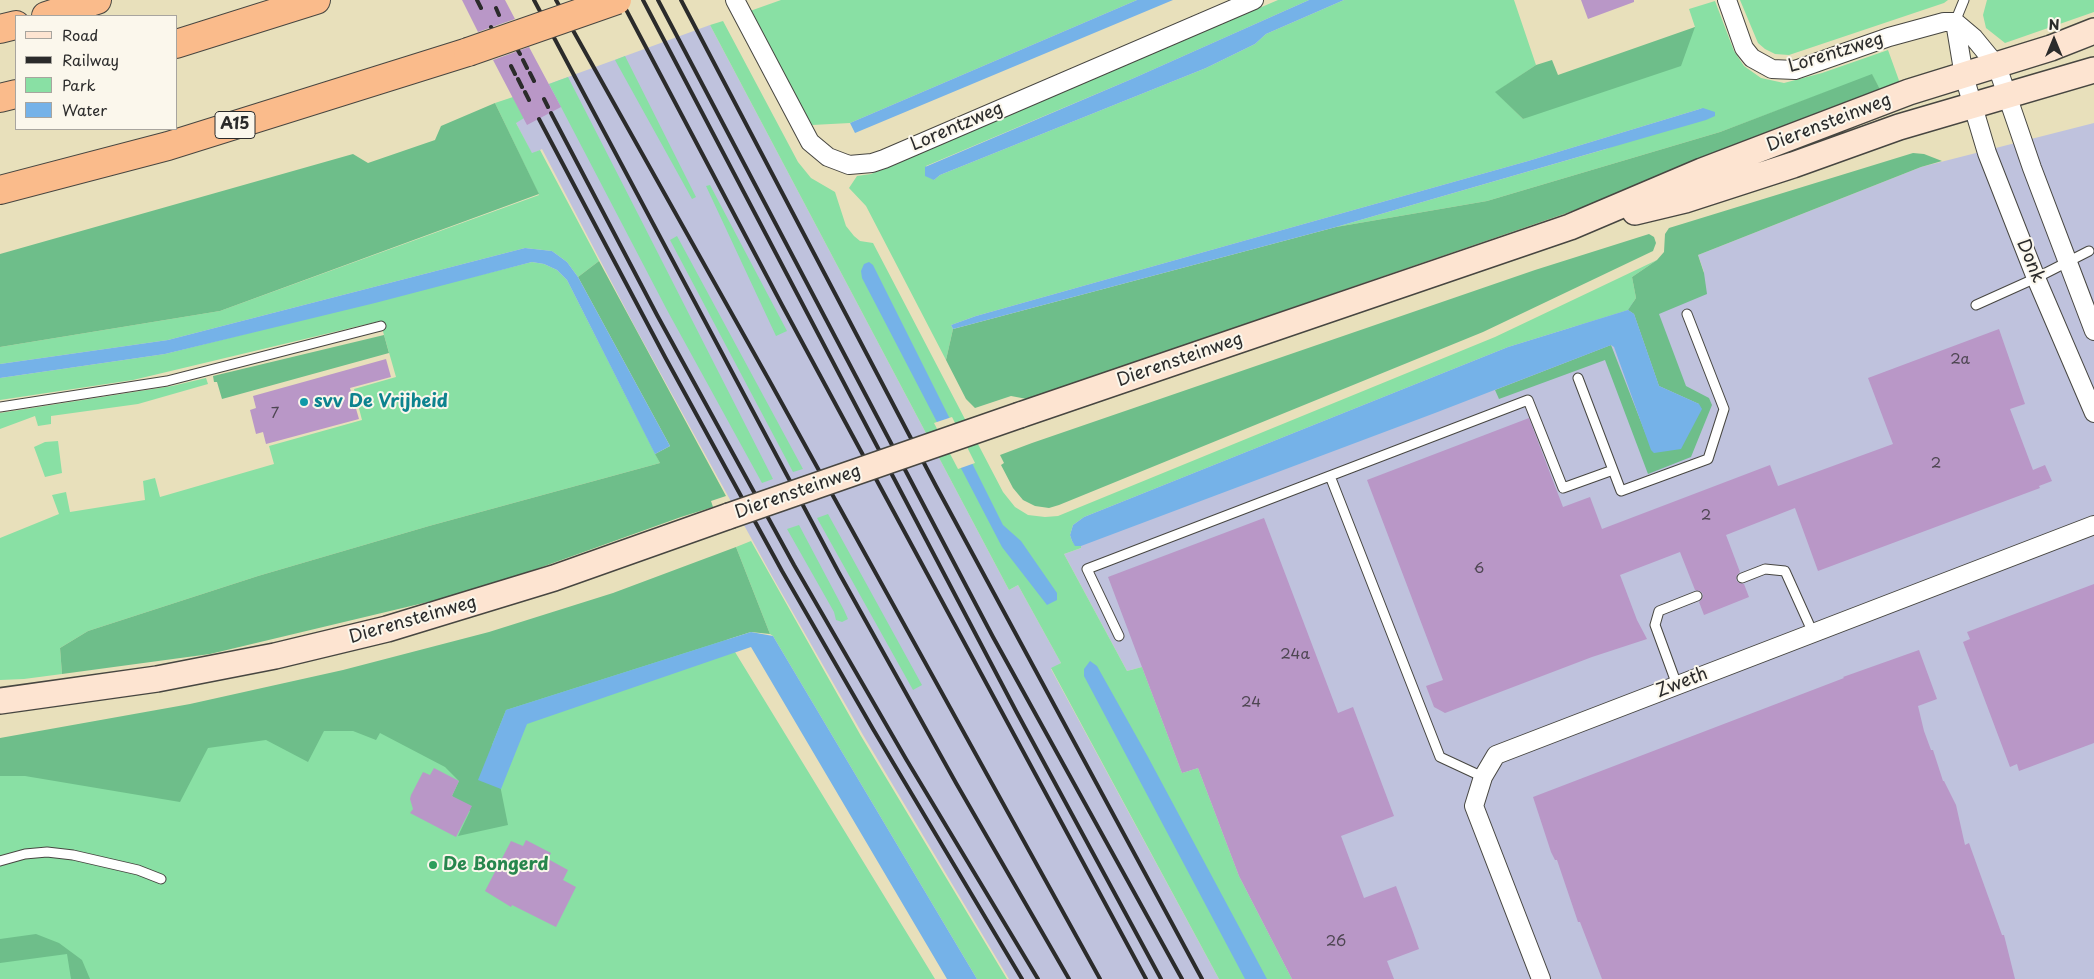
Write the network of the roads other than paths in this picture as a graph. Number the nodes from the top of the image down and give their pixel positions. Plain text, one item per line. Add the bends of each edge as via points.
1 (97, 0) edge
2 (316, 0) edge
3 (616, 0) edge
4 (735, 0) edge
5 (1254, 0) edge
6 (1726, 0) edge
7 (1964, 0) edge
8 (49, 15) edge
9 (1955, 22) junction
10 (15, 25) edge
11 (0, 29) edge
12 (2094, 31) edge
13 (178, 43) edge
14 (1997, 66) junction
15 (2094, 70) edge
16 (1964, 76) junction
17 (15, 94) edge
18 (2007, 96) junction
19 (0, 98) edge
20 (1972, 106) junction
21 (0, 190) edge
22 (1570, 228) junction
23 (2089, 251) dead end
24 (2067, 262) junction
25 (2036, 278) junction
26 (1976, 305) dead end
27 (1687, 314) dead end
28 (381, 326) dead end
29 (2094, 331) edge
30 (1578, 378) dead end
31 (0, 407) edge
32 (2094, 413) edge
33 (1613, 470) junction
34 (1330, 476) junction
35 (2094, 525) edge
36 (1742, 578) dead end
37 (1697, 596) dead end
38 (1813, 632) junction
39 (1119, 636) dead end
40 (1677, 685) junction
41 (3, 699) edge
42 (1483, 777) junction
43 (0, 861) edge
44 (161, 879) dead end
45 (1541, 979) edge

1 - 8 highway
2 - 13 highway
3 - 21 highway, A15, bridge via 468,52 168,146
4 - 5 street, Lorentzweg via 810,142 828,157 849,165 884,159
6 - 9 street, Lorentzweg via 1744,48 1752,58 1772,69 1796,70 1929,26
7 - 9 lane
9 - 14 street via 1974,38
9 - 16 street
10 - 11 highway
12 - 14 main road, Dierensteinweg
14 - 16 main road, Dierensteinweg
14 - 18 street, Donk
15 - 18 main road, Dierensteinweg
16 - 20 street, Donk
16 - 22 main road, Dierensteinweg via 1909,92 1711,168
17 - 19 highway
18 - 20 main road, Dierensteinweg
18 - 24 street, Donk
20 - 22 main road, Dierensteinweg via 1899,127 1685,200
20 - 25 street, Donk
22 - 41 main road, Dierensteinweg, bridge via 554,578 387,629 275,656 157,679
23 - 24 lane
24 - 25 lane
24 - 29 street, Donk
25 - 26 lane
25 - 32 street, Donk
27 - 33 lane via 1724,410 1708,459 1621,491
28 - 31 lane via 167,381
30 - 33 lane
33 - 34 lane via 1563,488 1528,400
34 - 39 lane via 1087,569
34 - 42 lane via 1440,757
35 - 38 street, Zweth
36 - 38 lane via 1765,569 1785,570
37 - 40 lane via 1659,611 1655,625
38 - 40 street, Zweth
40 - 42 street, Zweth via 1496,755
42 - 45 street, Zweth via 1474,806
43 - 44 lane via 47,852 138,870

